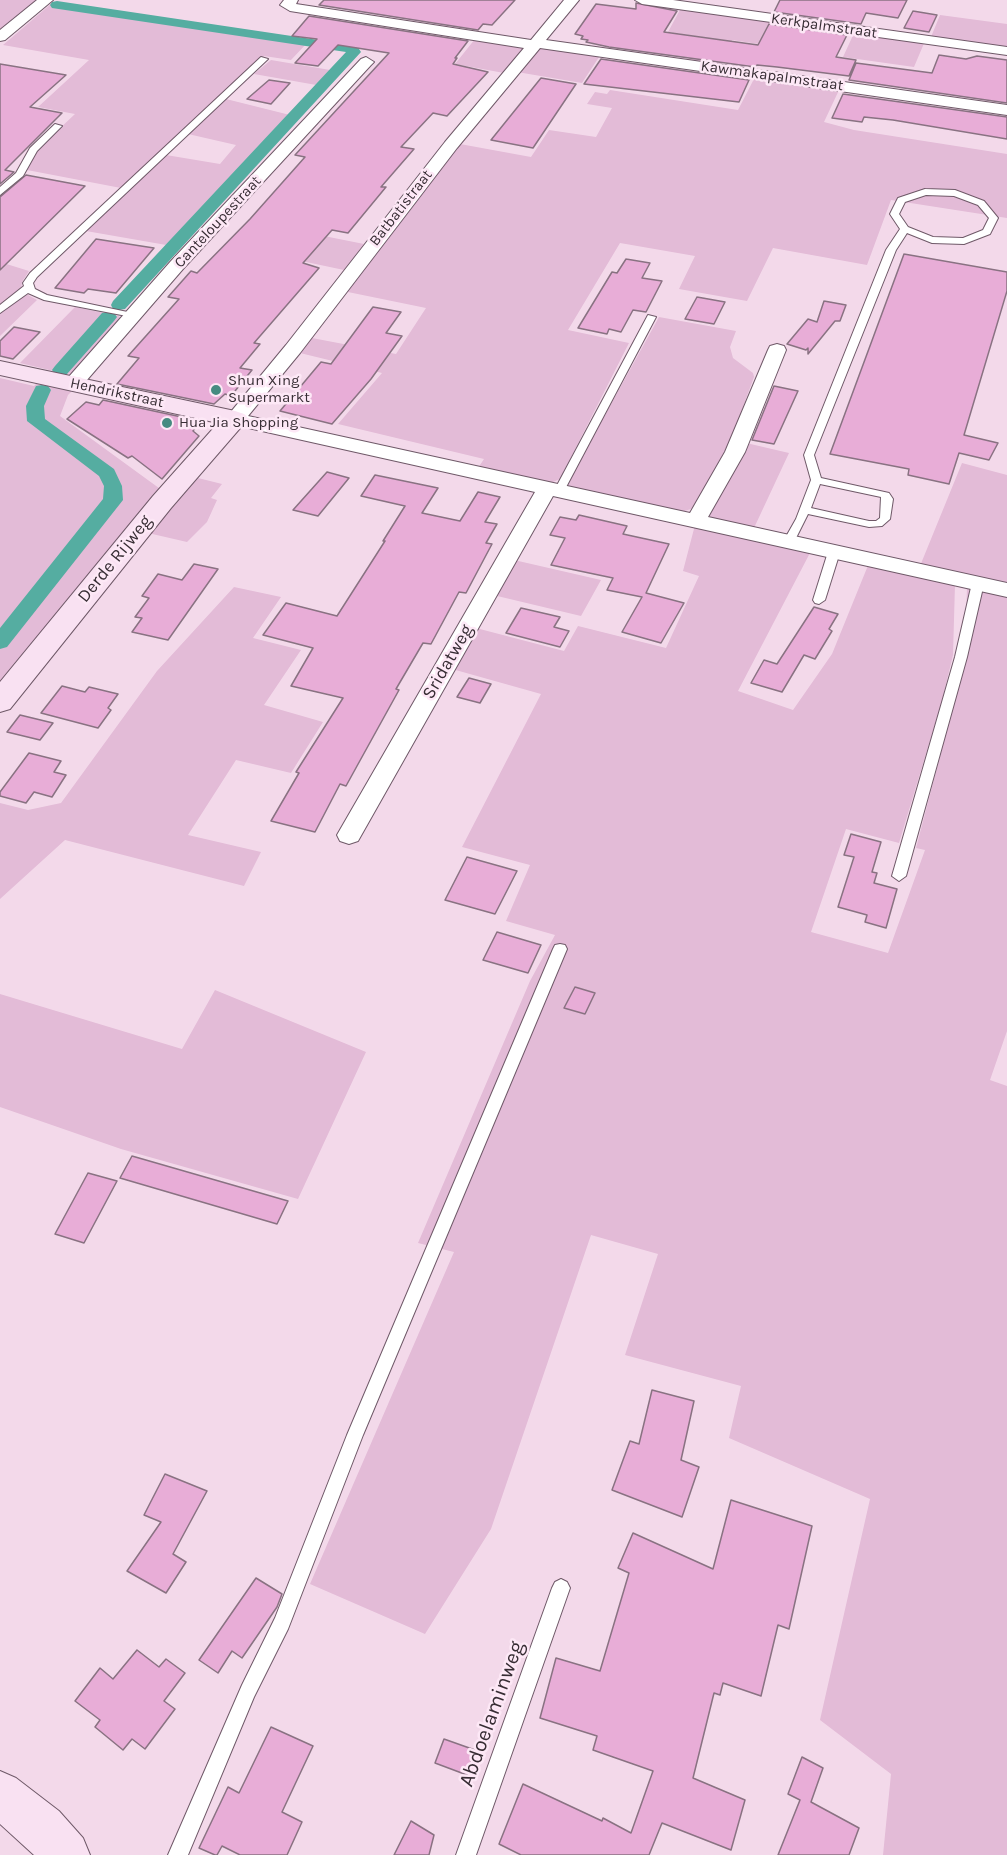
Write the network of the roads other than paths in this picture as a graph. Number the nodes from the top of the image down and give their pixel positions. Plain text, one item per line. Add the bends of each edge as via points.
1 (46, 0) edge
2 (291, 0) edge
3 (572, 0) edge
4 (642, 0) edge
5 (0, 37) edge
6 (535, 44) junction
7 (1007, 51) edge
8 (264, 59) dead end
9 (366, 62) dead end
10 (1007, 110) edge
11 (58, 126) dead end
12 (0, 192) edge
13 (905, 229) junction
14 (28, 288) junction
15 (0, 310) edge
16 (134, 315) junction
17 (651, 316) dead end
18 (777, 350) dead end
19 (0, 368) edge
20 (73, 384) junction
21 (235, 419) junction
22 (816, 480) junction
23 (553, 489) junction
24 (804, 510) junction
25 (696, 521) junction
26 (789, 542) junction
27 (834, 552) junction
28 (978, 583) junction
29 (1007, 590) edge
30 (819, 600) dead end
31 (0, 702) edge
32 (349, 835) dead end
33 (898, 876) dead end
34 (560, 949) dead end
35 (561, 1588) dead end
36 (0, 1794) edge
37 (66, 1855) edge
38 (178, 1855) edge
39 (466, 1855) edge

1 - 5 street
2 - 6 street via 287,5 290,7
3 - 6 street, Batbatistraat
4 - 7 street, Kerkpalmstraat
6 - 10 street, Kawmakapalmstraat
6 - 21 street, Batbatistraat
8 - 14 lane via 33,275
9 - 16 street, Canteloupestraat
11 - 12 lane via 33,150 20,174
13 - 13 lane via 894,214 897,207 901,200 925,192 955,193 981,203 994,218 987,232 964,241 932,240
13 - 22 lane via 891,250 809,455
14 - 15 lane
14 - 16 lane via 44,297
16 - 20 street, Canteloupestraat
17 - 23 lane
18 - 25 street via 735,452
19 - 20 street, Hendrikstraat
20 - 21 street, Hendrikstraat
21 - 23 street
21 - 31 street, Derde Rijweg via 162,502
22 - 24 lane
22 - 24 lane via 885,495 885,519 869,524
23 - 25 street
23 - 32 street, Sridatweg
24 - 26 lane
25 - 26 street
26 - 27 street
27 - 28 street
27 - 30 lane
28 - 29 street
28 - 33 lane via 962,657
34 - 38 lane via 355,1435 282,1623 248,1691
35 - 39 lane, Abdoelaminweg
36 - 37 street via 42,1828

